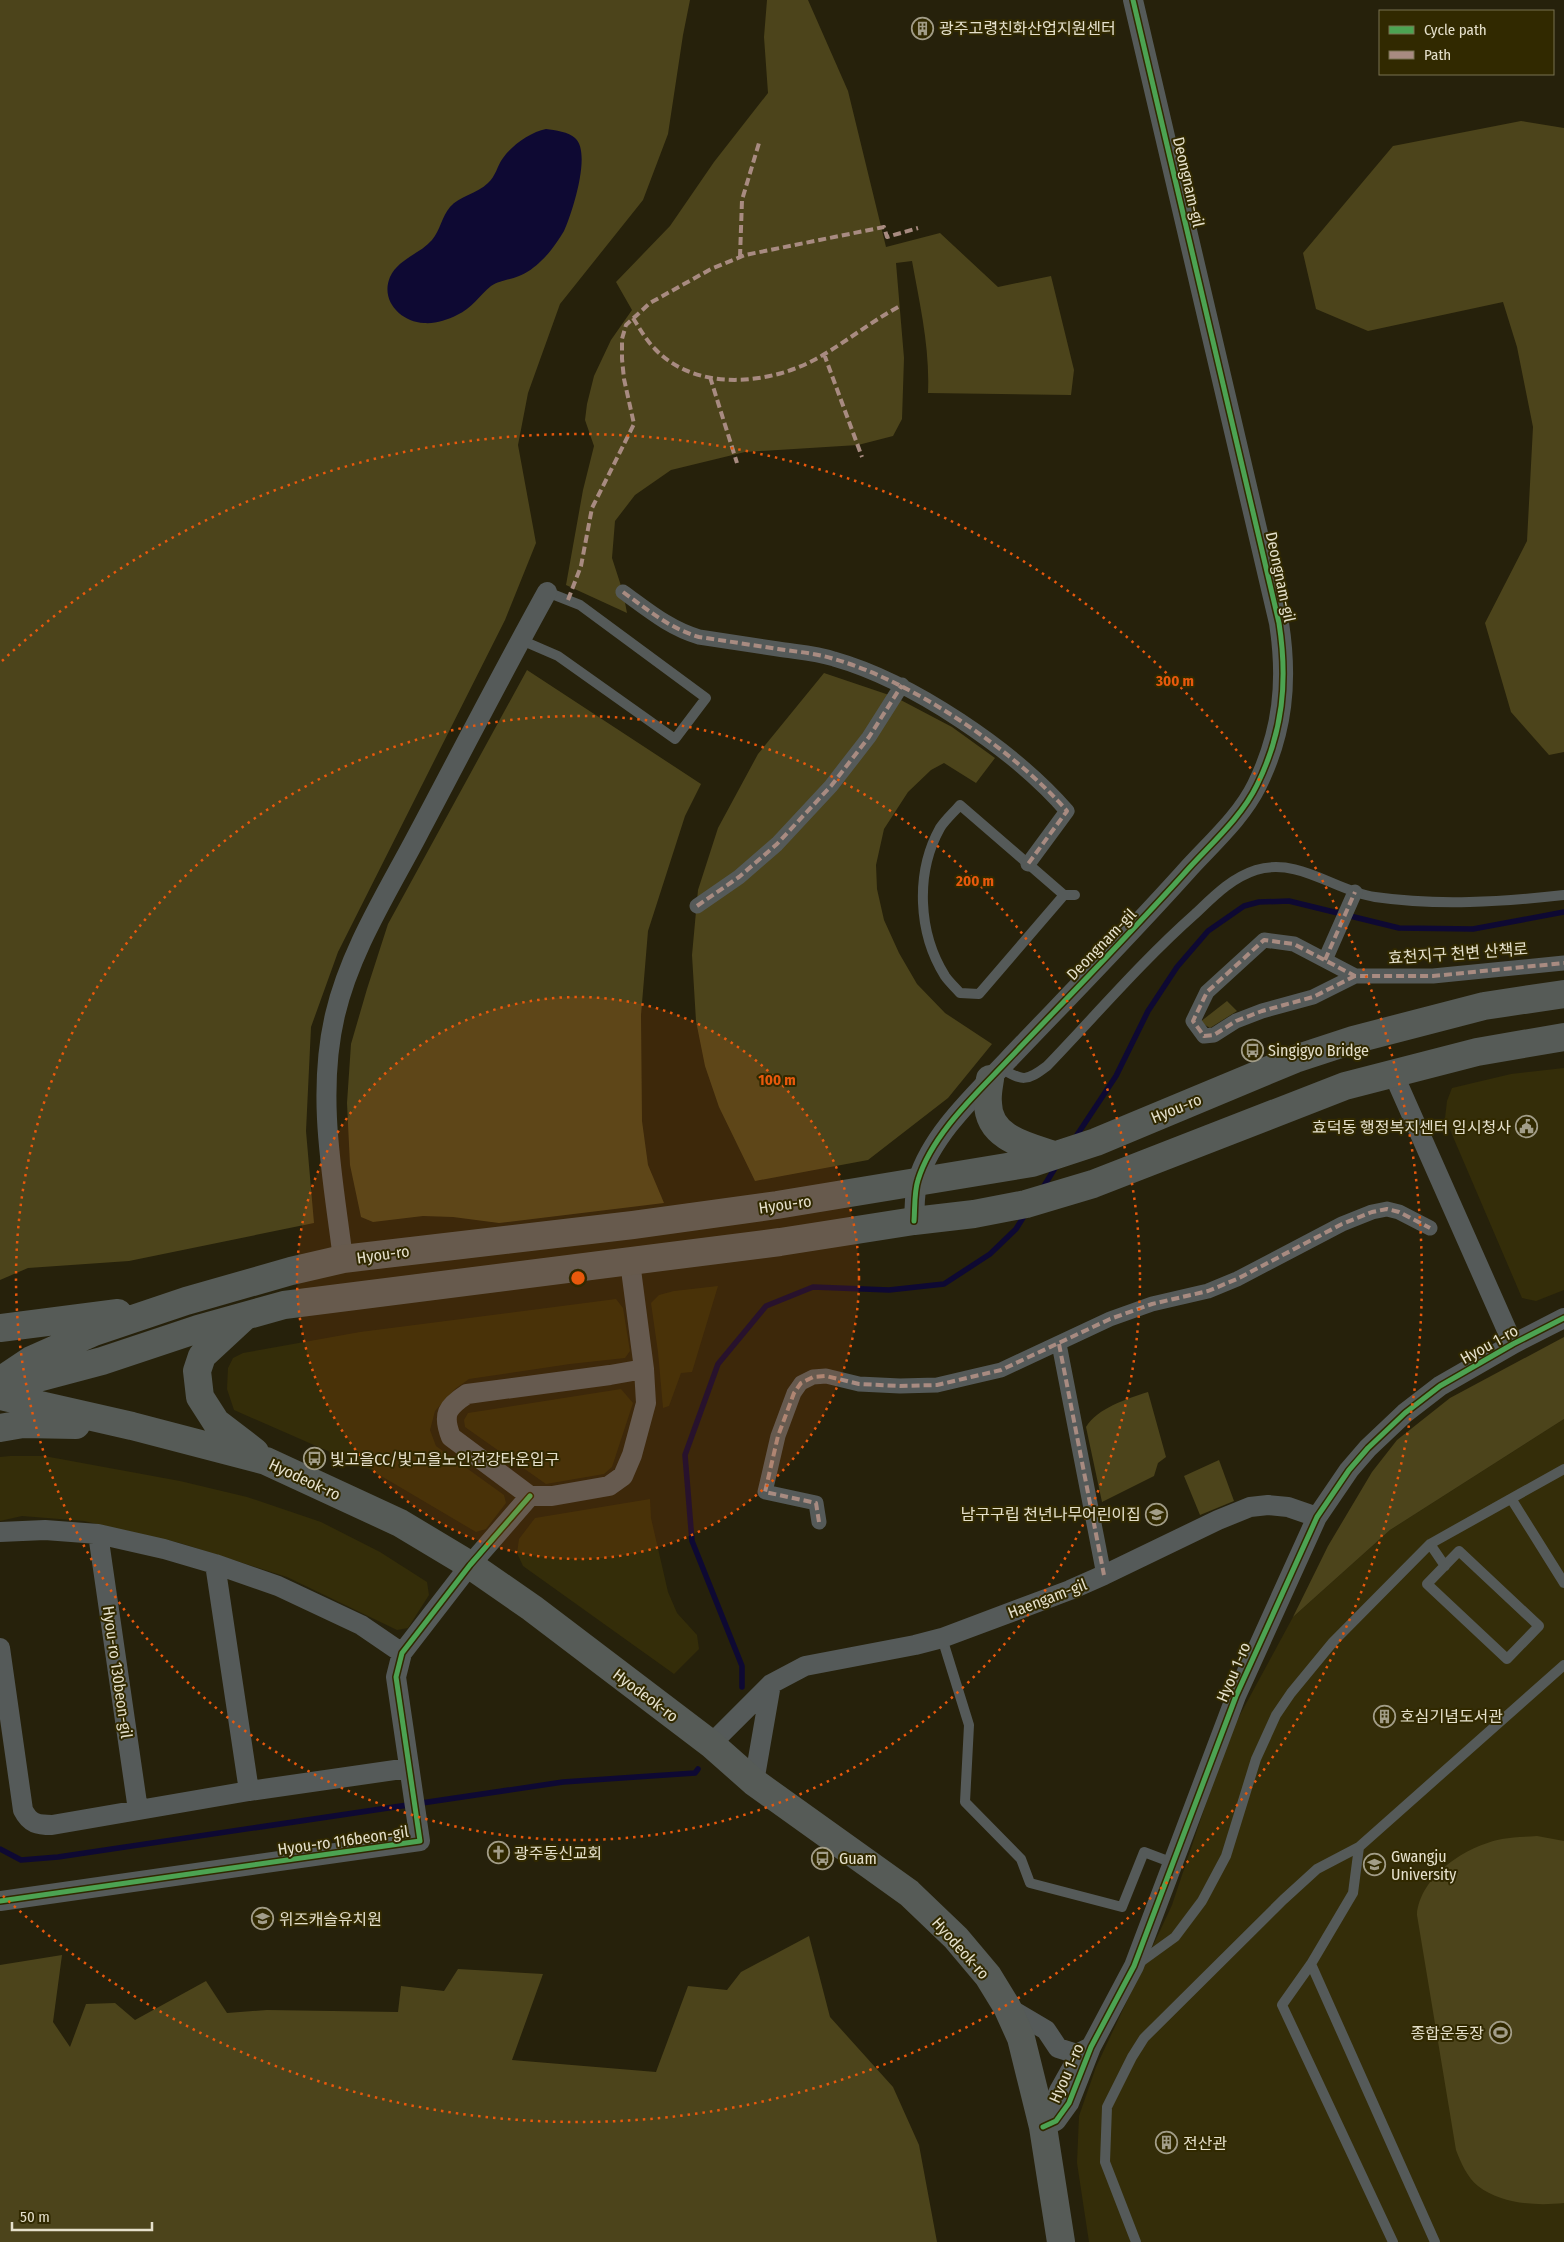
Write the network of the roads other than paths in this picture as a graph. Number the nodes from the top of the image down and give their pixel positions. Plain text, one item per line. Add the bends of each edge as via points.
1 (1133, 0) edge
2 (547, 592) joint
3 (623, 592) dead end
4 (521, 640) junction
5 (902, 685) junction
6 (1028, 864) junction
7 (1564, 895) edge
8 (1352, 897) junction
9 (697, 906) dead end
10 (1325, 960) junction
11 (1564, 963) edge
12 (1355, 976) junction
13 (1564, 994) edge
14 (1564, 1037) edge
15 (1393, 1073) junction
16 (995, 1074) junction
17 (1054, 1155) junction
18 (917, 1182) junction
19 (914, 1221) junction
20 (1430, 1228) dead end
21 (343, 1259) junction
22 (630, 1262) junction
23 (172, 1306) junction
24 (246, 1315) junction
25 (1564, 1318) edge
26 (0, 1328) edge
27 (1059, 1344) junction
28 (1514, 1344) junction
29 (644, 1368) junction
30 (0, 1381) edge
31 (0, 1388) edge
32 (0, 1396) edge
33 (0, 1428) edge
34 (167, 1436) junction
35 (266, 1461) junction
36 (1564, 1470) edge
37 (530, 1496) junction
38 (1512, 1500) junction
39 (1317, 1517) junction
40 (819, 1522) dead end
41 (0, 1532) edge
42 (98, 1534) junction
43 (1430, 1544) junction
44 (215, 1564) junction
45 (470, 1565) junction
46 (1445, 1566) junction
47 (1104, 1575) junction
48 (1564, 1583) edge
49 (942, 1638) junction
50 (0, 1648) edge
51 (402, 1653) junction
52 (1564, 1665) edge
53 (771, 1684) junction
54 (711, 1744) junction
55 (410, 1775) junction
56 (754, 1782) junction
57 (250, 1791) junction
58 (138, 1810) junction
59 (1359, 1846) junction
60 (1173, 1863) junction
61 (0, 1901) edge
62 (1311, 1964) junction
63 (1134, 1966) junction
64 (1006, 2007) junction
65 (1091, 2047) junction
66 (1043, 2127) junction
67 (1061, 2242) edge
68 (1136, 2242) edge
69 (1393, 2242) edge
70 (1435, 2242) edge

1 - 16 street, Deongnam-gil via 1279,623 1283,705 1278,733 1267,764 1238,814 1156,906
2 - 4 street
2 - 4 lane via 580,605 706,698 675,739 558,656
3 - 5 street via 683,632 834,658
4 - 21 street via 373,919 347,976 337,1008 326,1089 326,1117
5 - 6 street via 975,731 1047,788 1067,811
5 - 9 street via 870,737 831,786 739,878
6 - 6 lane via 1069,895 979,994 960,993 945,976 934,953 924,914 923,881 929,855 941,828 960,805
7 - 8 lane via 1502,902 1417,902
8 - 10 street
8 - 16 lane via 1318,876 1278,867 1256,870 1237,878 1172,934 1047,1066 1031,1078
10 - 12 street, 효천지구 천변 산책로
10 - 12 street, 효천지구 천변 산책로 via 1294,944 1264,940 1207,992 1193,1021 1204,1036 1214,1035 1236,1021 1313,997
11 - 12 street, 효천지구 천변 산책로 via 1433,976
13 - 17 main road, Hyou-ro via 1484,1006 1353,1040 1295,1059 1096,1142
14 - 15 main road via 1477,1052
15 - 19 main road via 1297,1103 1093,1184 1026,1204
15 - 28 street, Hyou 1-ro
16 - 17 main road via 987,1104 996,1126 1013,1140
16 - 18 street, Deongnam-gil via 939,1138 926,1158
17 - 18 main road, Hyou-ro via 988,1172
18 - 19 street, Deongnam-gil
18 - 21 main road, Hyou-ro via 633,1225
19 - 22 main road
20 - 27 street via 1399,1212 1387,1209 1372,1212 1342,1224 1237,1279 1208,1291 1110,1319
21 - 23 main road, Hyou-ro via 241,1284
22 - 24 main road via 320,1300
22 - 29 street
23 - 26 main road
23 - 30 main road, Hyou-ro via 94,1332 31,1360
24 - 31 main road via 102,1361
24 - 35 main road via 202,1356 197,1371 200,1397 216,1422
25 - 28 street, Hyou 1-ro
27 - 40 street via 1001,1370 937,1385 859,1384 826,1376 813,1377 802,1383 794,1393 784,1418 765,1492 816,1503
27 - 47 street
28 - 39 street, Hyou 1-ro via 1440,1386 1405,1413 1349,1470
29 - 37 street via 646,1403 623,1476 609,1486 552,1496
29 - 37 street via 610,1376 467,1394 450,1405 445,1422 451,1437
32 - 34 main road, Hyodeok-ro
33 - 34 main road via 24,1424 76,1425
34 - 35 main road, Hyodeok-ro
35 - 45 main road, Hyodeok-ro via 400,1523
36 - 38 lane
37 - 45 street, Hyou-ro 116beon-gil
38 - 43 lane
38 - 48 lane
39 - 47 street, Haengam-gil via 1288,1507 1250,1507
39 - 60 street, Hyou 1-ro via 1236,1696
41 - 42 street via 45,1530
42 - 44 street
42 - 58 street, Hyou-ro 130beon-gil
43 - 46 lane
43 - 63 lane via 1333,1642 1290,1693 1256,1758 1226,1856 1202,1901 1175,1937
44 - 51 street via 278,1586 361,1625
44 - 57 street
45 - 51 street, Hyou-ro 116beon-gil
45 - 54 main road, Hyodeok-ro
46 - 46 lane via 1427,1584 1507,1659 1539,1626 1459,1551
47 - 49 street, Haengam-gil
49 - 53 street, Haengam-gil via 805,1666
49 - 60 lane via 969,1725 966,1802 1021,1859 1030,1883 1122,1907 1144,1852
50 - 58 street via 23,1810 31,1822 52,1825
51 - 55 street, Hyou-ro 116beon-gil via 396,1677
52 - 59 lane
53 - 54 street, Haengam-gil
53 - 56 street
54 - 56 main road, Hyodeok-ro
55 - 57 street
55 - 61 street, Hyou-ro 116beon-gil via 420,1841
56 - 64 main road, Hyodeok-ro via 909,1893 988,1976
57 - 58 street
59 - 62 lane via 1353,1893
59 - 68 lane via 1317,1869 1283,1900 1144,2038 1132,2057 1107,2107 1105,2162
60 - 63 street, Hyou 1-ro
62 - 69 lane via 1282,2004
62 - 70 lane
63 - 65 street, Hyou 1-ro
64 - 65 street, Hyou 1-ro via 1046,2030 1058,2048 1077,2054
64 - 66 main road, Hyodeok-ro via 1021,2038
65 - 66 street, Hyou 1-ro via 1069,2103 1056,2121
66 - 67 main road, Hyodeok-ro

